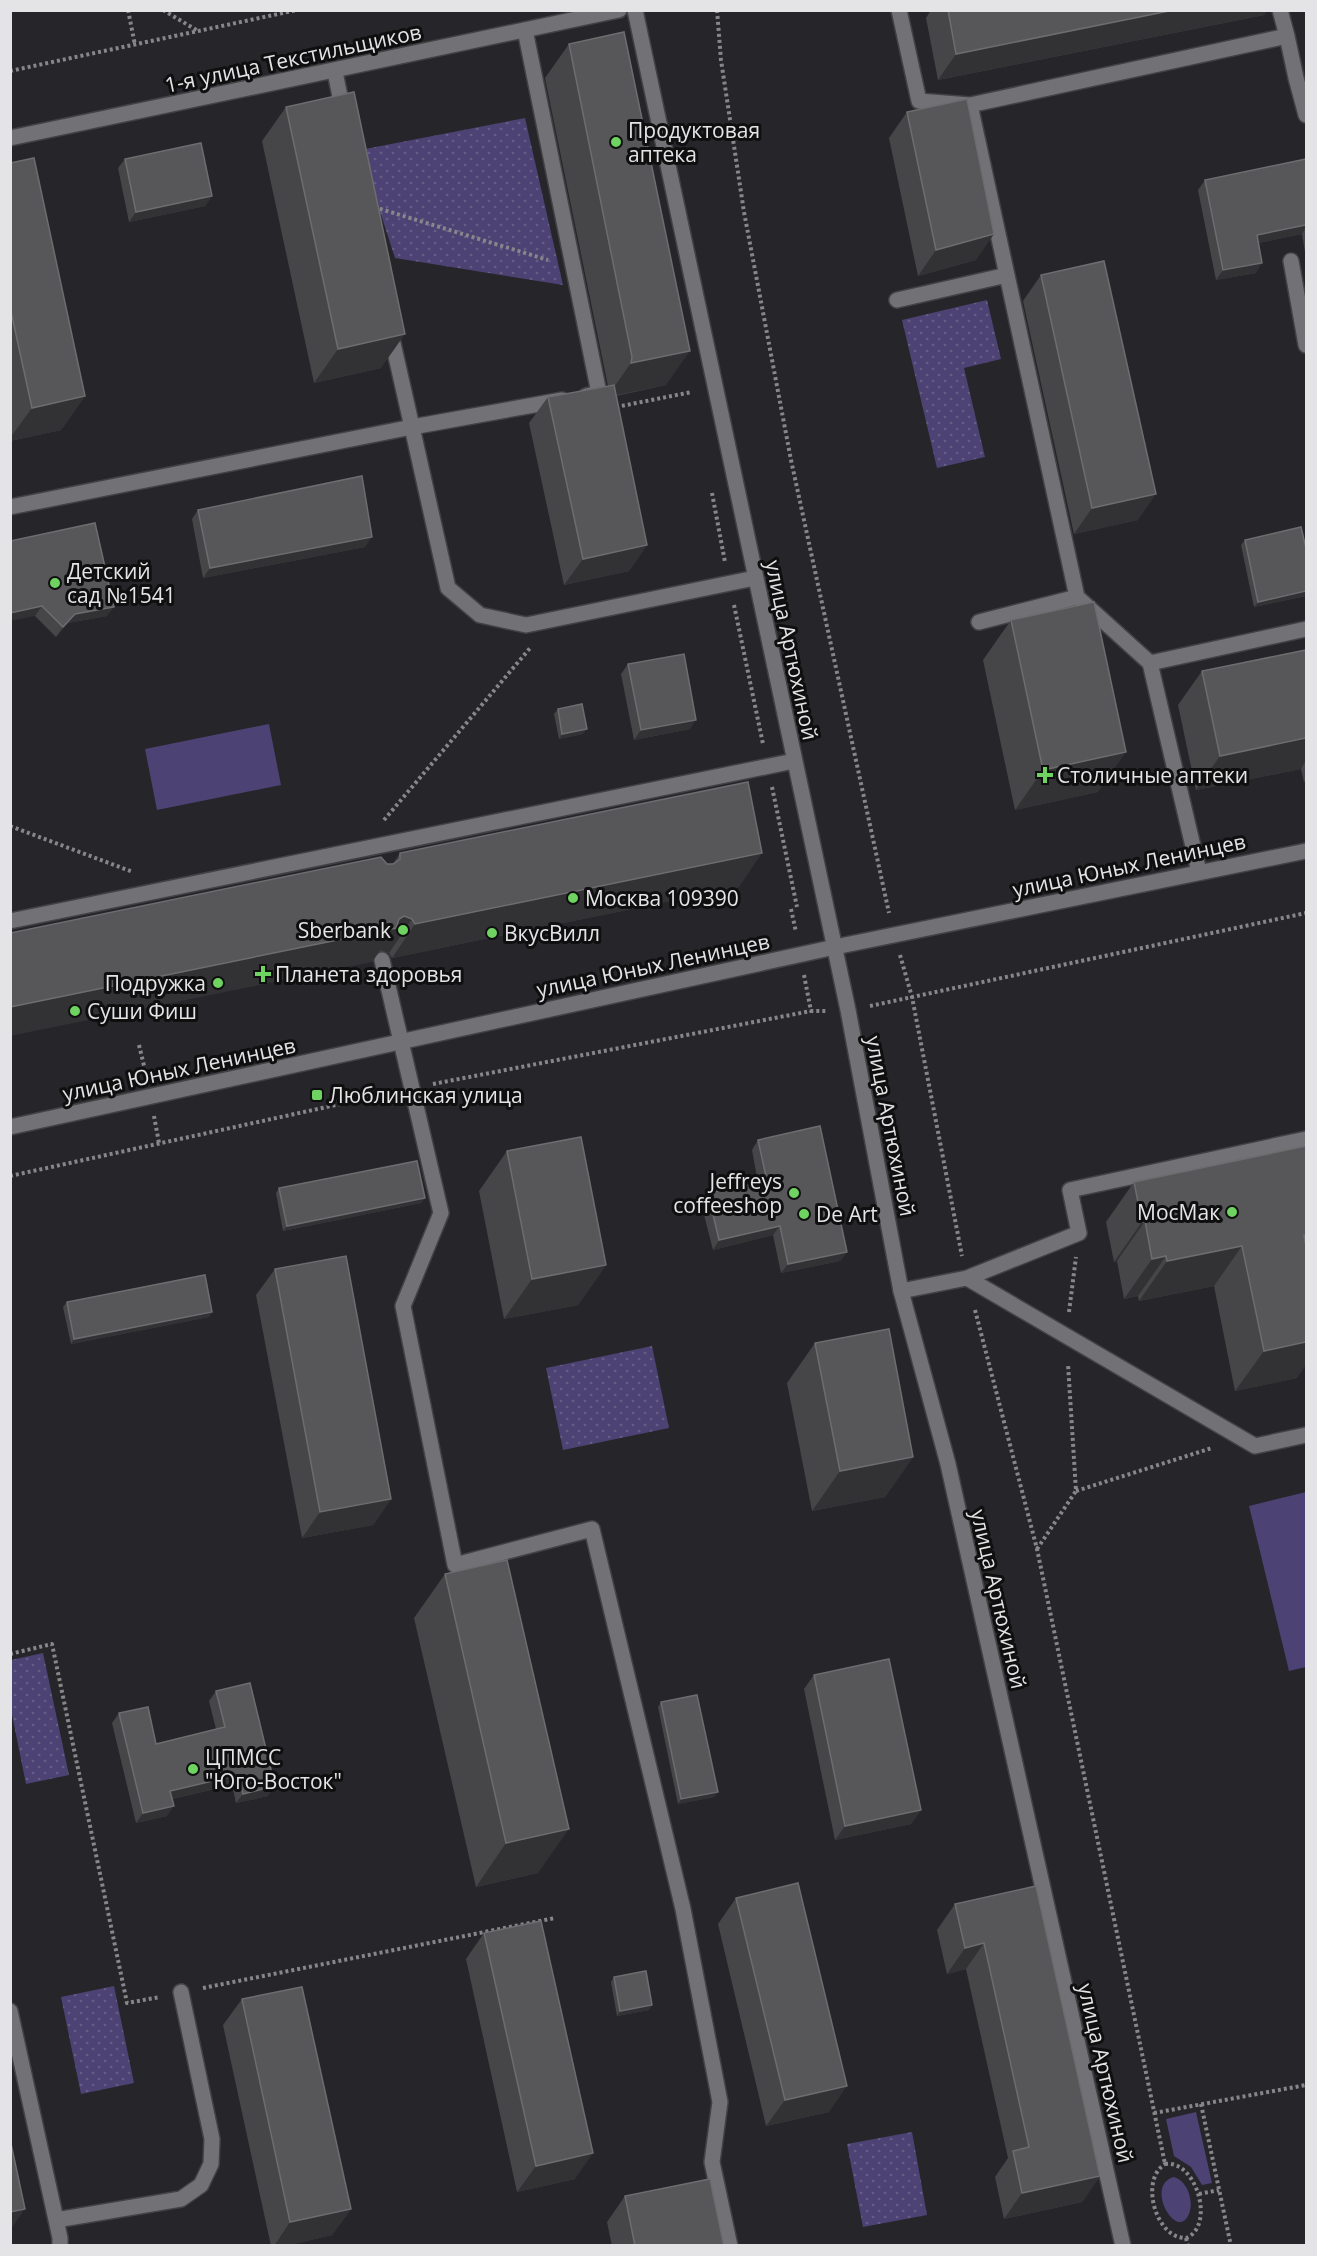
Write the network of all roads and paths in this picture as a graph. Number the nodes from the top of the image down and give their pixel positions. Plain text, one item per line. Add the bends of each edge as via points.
1 (128, 10) edge
2 (163, 10) edge
3 (297, 10) edge
4 (619, 10) edge
5 (635, 10) edge
6 (717, 10) edge
7 (898, 10) edge
8 (1280, 10) edge
9 (525, 30) junction
10 (198, 31) junction
11 (1287, 36) junction
12 (135, 45) junction
13 (10, 71) edge
14 (335, 72) junction
15 (970, 105) junction
16 (1306, 115) edge
17 (346, 127) edge
18 (10, 138) edge
19 (373, 207) edge
20 (1291, 261) dead end
21 (574, 268) junction
22 (1007, 276) junction
23 (897, 300) dead end
24 (387, 315) edge
25 (1306, 345) edge
26 (689, 381) dead end
27 (692, 392) junction
28 (599, 393) junction
29 (694, 403) dead end
30 (412, 427) junction
31 (710, 482) dead end
32 (10, 507) edge
33 (755, 578) junction
34 (730, 583) junction
35 (1077, 597) junction
36 (555, 619) junction
37 (979, 622) dead end
38 (1306, 629) edge
39 (1150, 663) junction
40 (794, 761) junction
41 (768, 767) junction
42 (10, 826) edge
43 (1306, 850) edge
44 (360, 855) junction
45 (1199, 873) junction
46 (175, 888) junction
47 (797, 907) dead end
48 (1306, 913) edge
49 (10, 921) edge
50 (894, 934) junction
51 (835, 947) junction
52 (382, 960) edge
53 (912, 997) junction
54 (848, 1010) junction
55 (400, 1042) junction
56 (10, 1127) edge
57 (1306, 1139) edge
58 (967, 1278) junction
59 (901, 1291) junction
60 (1306, 1435) edge
61 (1243, 1439) junction
62 (1036, 1549) junction
63 (10, 1654) edge
64 (555, 1918) dead end
65 (181, 1992) junction
66 (10, 2011) edge
67 (1306, 2085) edge
68 (1201, 2104) junction
69 (1154, 2113) junction
70 (1165, 2164) junction
71 (1219, 2190) junction
72 (1199, 2194) junction
73 (56, 2220) junction
74 (1186, 2238) junction
75 (60, 2246) edge
76 (730, 2246) edge
77 (1124, 2246) edge
78 (1188, 2246) edge
79 (1232, 2246) edge

1 - 12 path
2 - 10 path
3 - 10 path
4 - 9 street, 1-я улица Текстильщиков
5 - 33 street, улица Артюхиной
6 - 50 path via 746,223 794,471
7 - 15 street via 919,101
8 - 11 street
9 - 14 street, 1-я улица Текстильщиков
9 - 21 street
10 - 12 path
11 - 15 street
11 - 16 street
12 - 13 path
14 - 17 street
14 - 18 street, 1-я улица Текстильщиков
15 - 22 street
19 - 21 path
20 - 25 street
21 - 28 street
22 - 23 street
22 - 35 street
24 - 30 street
26 - 27 path
27 - 28 path via 610,408
27 - 29 path
28 - 30 street
30 - 32 street
30 - 36 street via 448,588 480,615 526,625
31 - 34 path
33 - 34 street
33 - 40 street, улица Артюхиной
34 - 36 street
34 - 41 path
35 - 37 street
35 - 39 street
36 - 44 path
38 - 39 street
39 - 45 street
40 - 41 street
40 - 51 street, улица Артюхиной
41 - 44 street
41 - 47 path
42 - 46 path
43 - 45 street, улица Юных Ленинцев
44 - 46 street
45 - 50 street, улица Юных Ленинцев
46 - 49 street
48 - 53 path
50 - 51 street, улица Юных Ленинцев
50 - 53 path
51 - 54 street, улица Артюхиной
51 - 55 street, улица Юных Ленинцев
52 - 55 street
53 - 54 path
53 - 58 path
54 - 59 street, улица Артюхиной
55 - 56 street, улица Юных Ленинцев
55 - 76 street via 441,1214 403,1306 455,1565 592,1530 683,1909 720,2102 712,2162
57 - 58 street via 1070,1190 1079,1233
58 - 59 street
58 - 61 street
58 - 62 path
59 - 77 street, улица Артюхиной via 948,1464
60 - 61 street via 1255,1446
61 - 62 path via 1076,1491
62 - 69 path
63 - 65 path via 52,1644 128,2003
64 - 65 path
65 - 73 street via 212,2139 211,2164 201,2185 181,2199
66 - 73 street
67 - 68 path
68 - 69 path
68 - 71 path
69 - 70 path
70 - 72 path via 1179,2166
70 - 74 path via 1155,2175 1154,2207 1163,2225 1176,2236
71 - 72 path
71 - 79 path
72 - 74 path via 1197,2229
73 - 75 street
74 - 78 path

